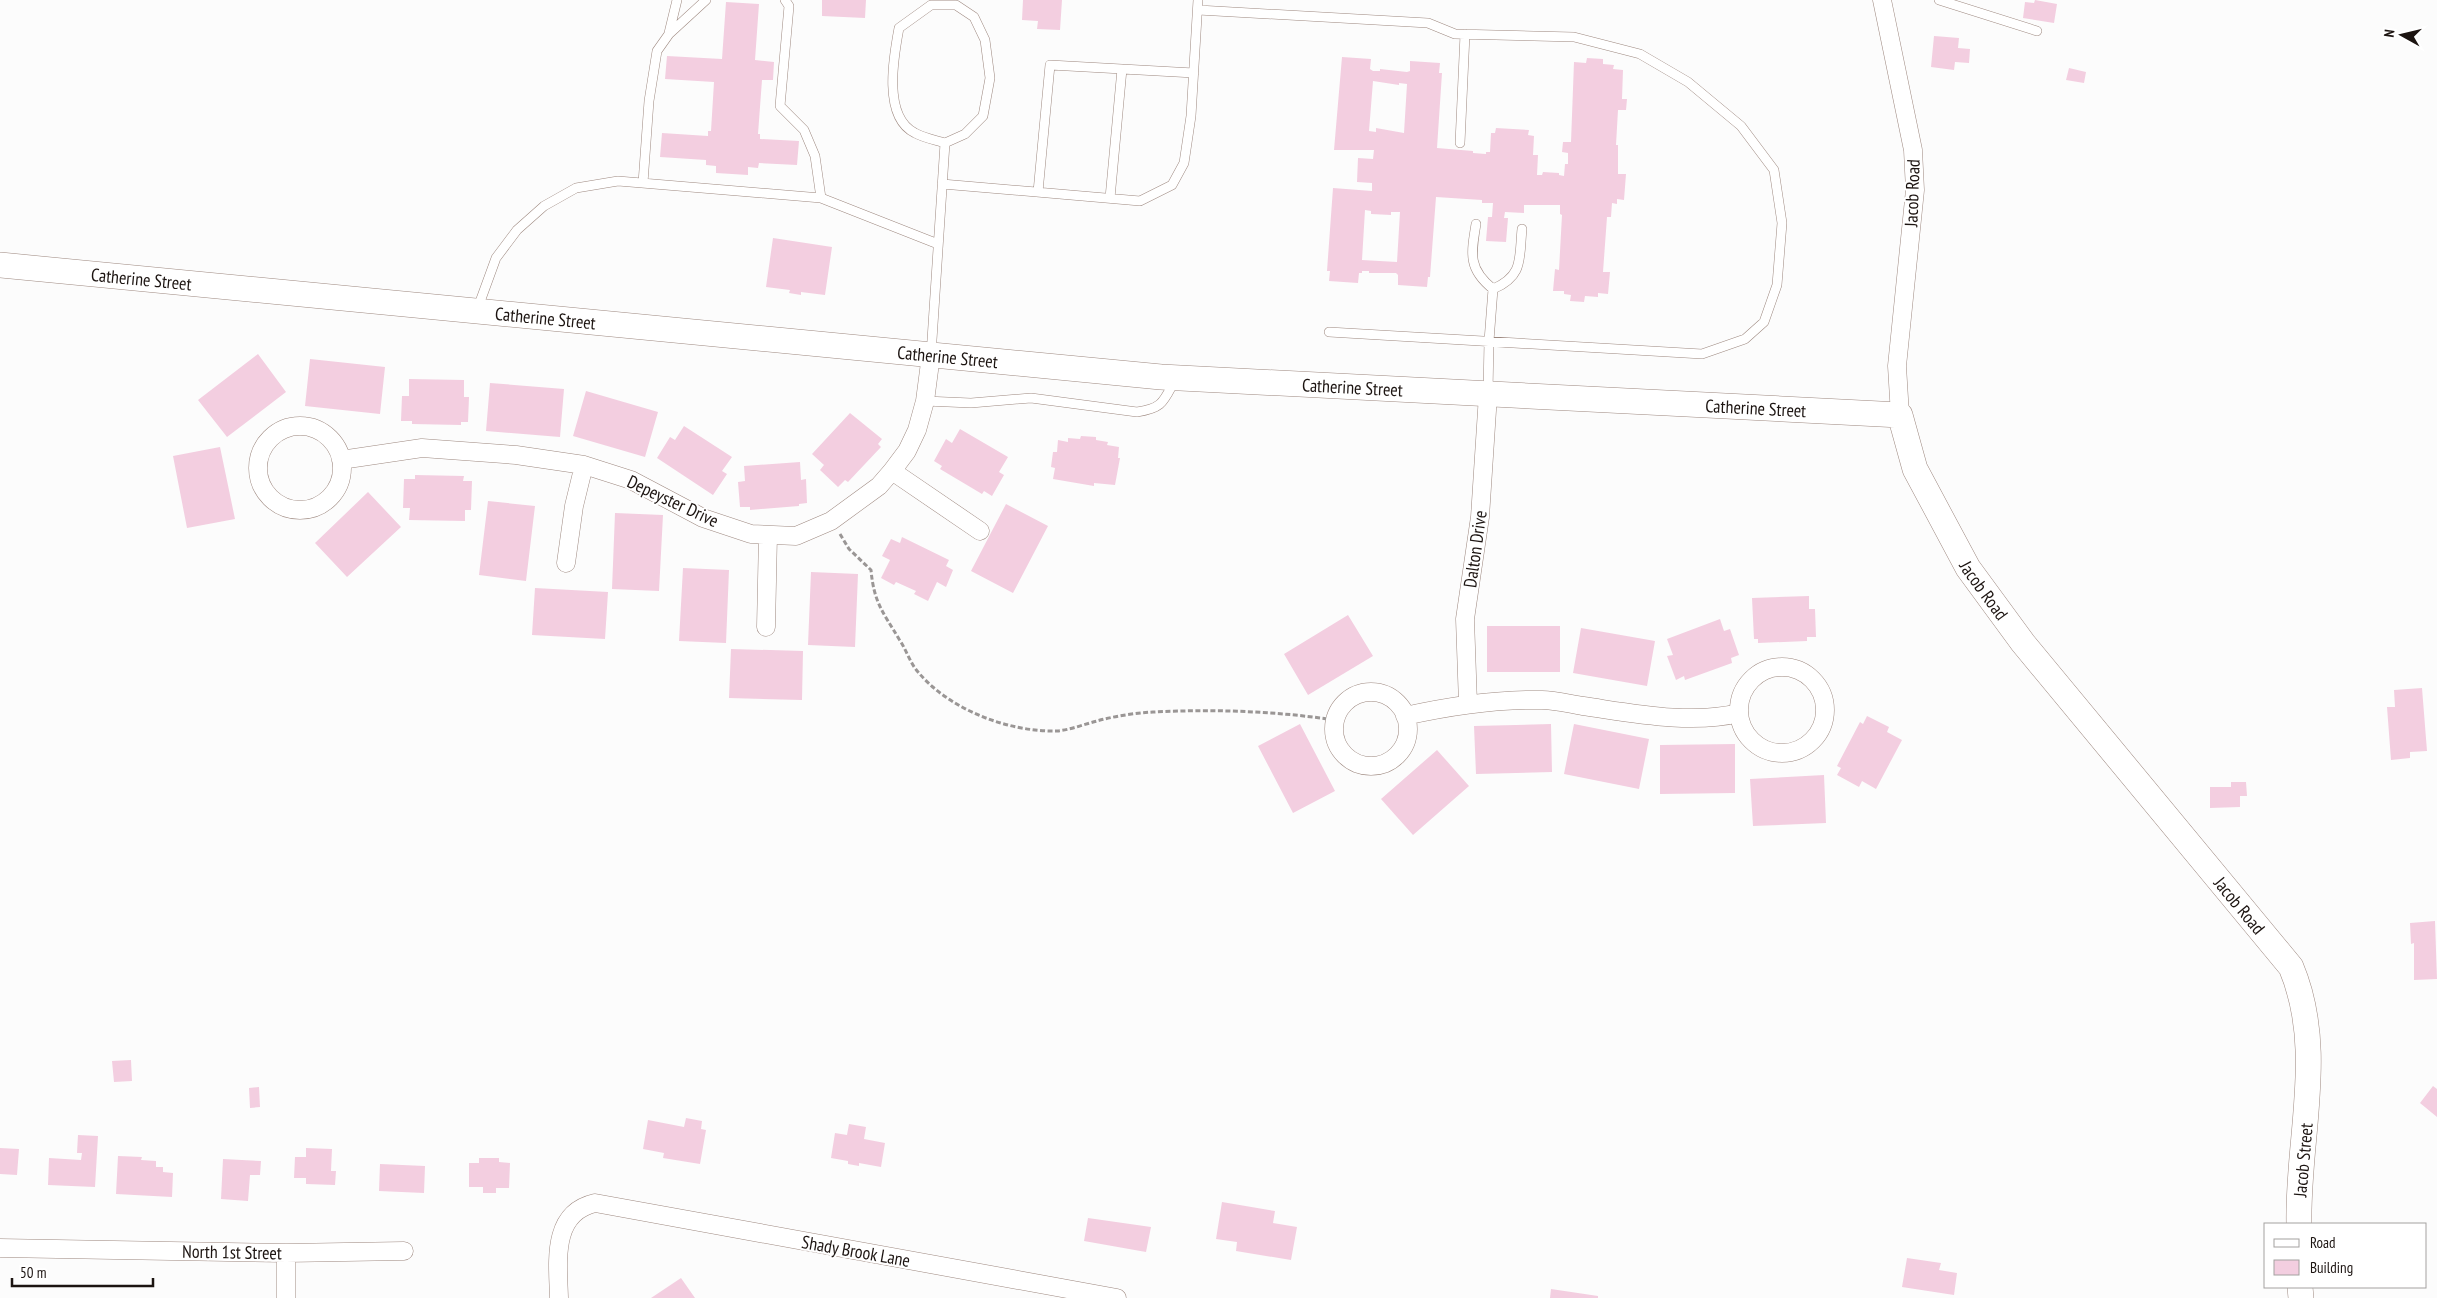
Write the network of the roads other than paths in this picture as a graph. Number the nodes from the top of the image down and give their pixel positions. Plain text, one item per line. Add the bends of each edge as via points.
1 (677, 0) edge
2 (706, 0) edge
3 (785, 0) edge
4 (1198, 0) edge
5 (1882, 0) edge
6 (1939, 0) edge
7 (1198, 10) junction
8 (2037, 31) dead end
9 (669, 34) junction
10 (1465, 34) junction
11 (1122, 69) junction
12 (1194, 73) junction
13 (945, 143) junction
14 (1460, 143) dead end
15 (644, 183) junction
16 (942, 184) junction
17 (1038, 192) junction
18 (820, 198) junction
19 (1110, 198) junction
20 (1476, 224) dead end
21 (1522, 229) dead end
22 (938, 244) junction
23 (0, 265) edge
24 (1493, 289) junction
25 (476, 312) junction
26 (1329, 332) dead end
27 (1489, 341) junction
28 (931, 355) junction
29 (1176, 378) junction
30 (1488, 395) junction
31 (925, 401) junction
32 (1900, 415) junction
33 (341, 460) junction
34 (584, 465) junction
35 (892, 471) junction
36 (980, 530) dead end
37 (768, 535) junction
38 (566, 563) dead end
39 (766, 627) dead end
40 (1468, 704) junction
41 (1739, 712) junction
42 (1405, 716) junction
43 (2309, 1096) joint
44 (2299, 1223) edge
45 (0, 1248) edge
46 (404, 1251) dead end
47 (286, 1253) junction
48 (286, 1298) edge
49 (559, 1298) edge
50 (1117, 1298) edge

1 - 9 lane
2 - 9 lane
3 - 18 lane via 789,6 780,106 804,130 816,156
4 - 7 lane
5 - 32 street, Jacob Road via 1913,150 1915,190 1897,366
6 - 8 lane
7 - 10 lane via 1428,23 1455,34
7 - 12 lane
9 - 15 lane via 657,51 649,101
10 - 14 lane
10 - 27 lane via 1574,37 1640,54 1688,82 1741,126 1774,170 1782,223 1778,285 1764,322 1745,339 1702,354
11 - 12 lane
11 - 17 lane via 1050,65
11 - 19 lane
12 - 19 lane via 1184,164 1172,185 1140,201
13 - 13 lane via 913,133 900,117 893,94 893,60 899,28 931,5 956,5 974,17 985,40 990,78 983,116 965,134
13 - 16 lane
15 - 18 lane
15 - 25 lane via 618,181 576,188 544,206 517,230 496,258
16 - 17 lane
16 - 22 lane
17 - 19 lane
18 - 22 lane
20 - 24 lane via 1472,251 1474,268
21 - 24 lane via 1516,273 1505,284
22 - 28 lane
23 - 25 street, Catherine Street
24 - 27 lane
25 - 28 street, Catherine Street
26 - 27 lane
27 - 30 lane
28 - 29 street, Catherine Street
28 - 31 street, Depeyster Drive
29 - 30 street, Catherine Street
29 - 31 lane via 1164,401 1154,410 1136,412 1031,398 971,403
30 - 32 street, Catherine Street
30 - 40 street, Dalton Drive via 1480,517 1465,619
31 - 35 street, Depeyster Drive via 907,451
32 - 43 street, Jacob Road via 1915,470 1968,568 2023,643 2291,967 2301,990
33 - 33 street via 335,444 323,432 308,426 292,426 276,432 264,444 258,459 258,476 264,491 276,503 291,510 308,509 323,503 335,492 341,476
33 - 34 street, Depeyster Drive via 422,448 516,454
34 - 37 street, Depeyster Drive via 631,480 703,518 751,534
34 - 38 street
35 - 36 street
35 - 37 street, Depeyster Drive via 879,486 831,521 796,536
37 - 39 street
40 - 41 street via 1542,700 1699,718
40 - 42 street
41 - 41 street via 1744,729 1754,742 1768,751 1785,753 1801,748 1815,738 1823,723 1825,707 1821,690 1810,677 1796,668 1779,666 1763,671 1750,681 1741,696
42 - 42 street via 1408,724 1406,739 1400,752 1390,761 1376,766 1361,765 1348,759 1339,748 1334,734 1335,720 1341,706 1352,697 1366,692 1380,693 1393,700
43 - 44 street, Jacob Street via 2298,1186
45 - 47 street, North 1st Street
46 - 47 street, North 1st Street
47 - 48 street
49 - 50 street, Shady Brook Lane via 558,1263 562,1234 572,1213 595,1203

